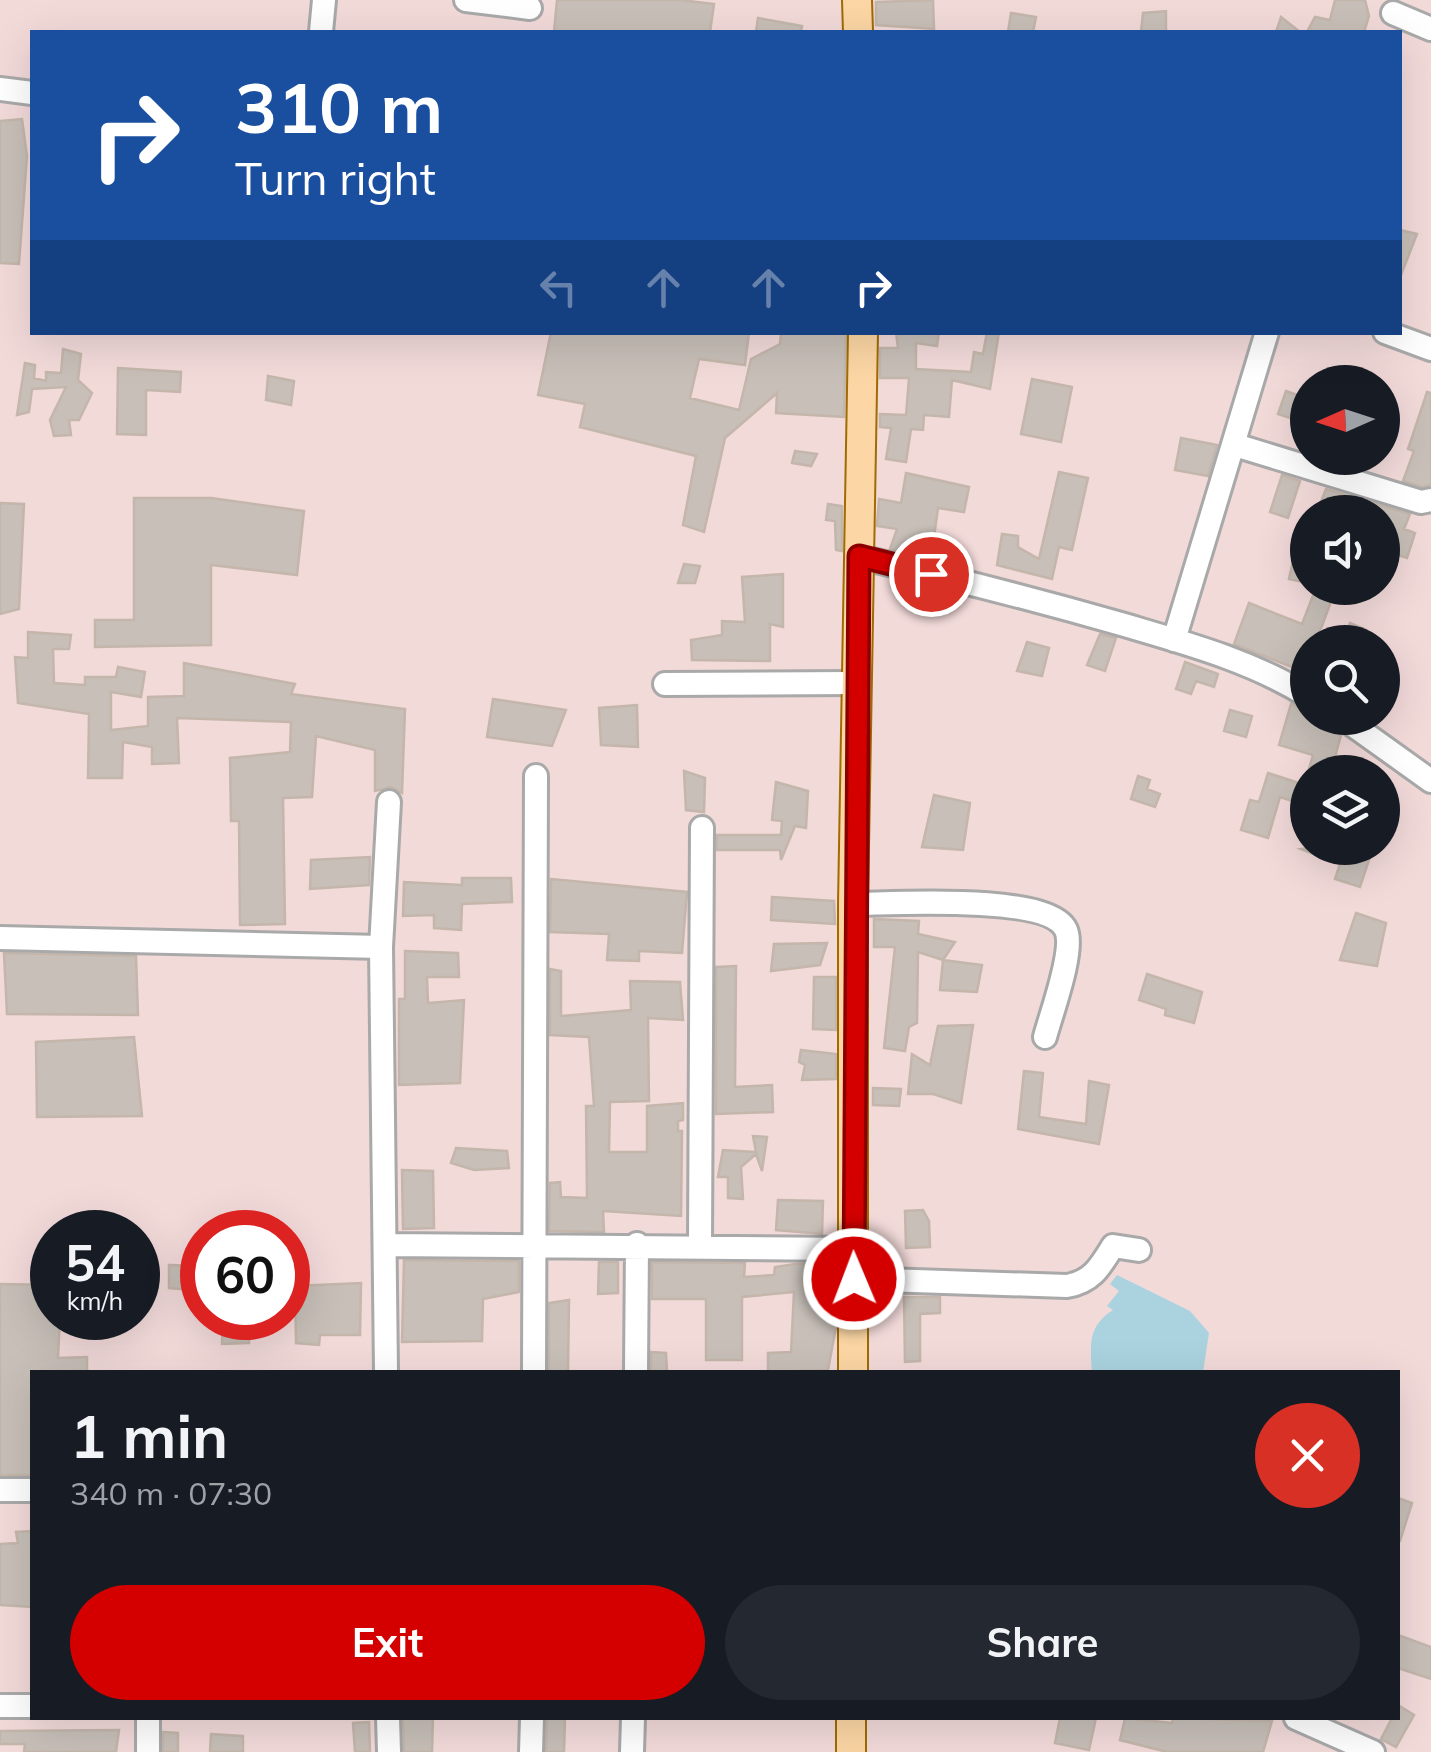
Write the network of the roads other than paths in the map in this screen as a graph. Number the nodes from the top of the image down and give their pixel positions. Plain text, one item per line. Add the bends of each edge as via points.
1 (324, 0) edge
2 (466, 0) edge
3 (857, 0) edge
4 (530, 8) dead end
5 (1394, 15) edge
6 (1431, 29) edge
7 (321, 30) edge
8 (858, 30) edge
9 (0, 89) edge
10 (30, 93) edge
11 (863, 335) edge
12 (1266, 335) edge
13 (1393, 335) edge
14 (1431, 349) edge
15 (1235, 446) junction
16 (1431, 500) edge
17 (859, 556) junction
18 (1174, 640) junction
19 (665, 684) dead end
20 (856, 684) junction
21 (1290, 685) edge
22 (1366, 735) edge
23 (536, 776) dead end
24 (1431, 780) edge
25 (389, 802) dead end
26 (702, 828) dead end
27 (854, 904) junction
28 (0, 938) edge
29 (381, 947) junction
30 (1045, 1037) dead end
31 (535, 1243) junction
32 (387, 1244) junction
33 (637, 1244) junction
34 (700, 1245) junction
35 (853, 1249) junction
36 (1138, 1250) dead end
37 (854, 1279) junction
38 (386, 1370) edge
39 (534, 1370) edge
40 (636, 1370) edge
41 (853, 1370) edge
42 (0, 1490) edge
43 (30, 1490) edge
44 (0, 1706) edge
45 (30, 1706) edge
46 (148, 1720) edge
47 (388, 1720) edge
48 (532, 1720) edge
49 (633, 1720) edge
50 (851, 1720) edge
51 (1301, 1720) edge
52 (148, 1752) edge
53 (388, 1752) edge
54 (532, 1752) edge
55 (632, 1752) edge
56 (851, 1752) edge
57 (1373, 1752) edge

1 - 7 street
2 - 4 street
3 - 8 main road
5 - 6 street
9 - 10 street
11 - 17 main road
12 - 15 street
13 - 14 street
15 - 16 street
15 - 18 street
17 - 18 street
17 - 20 main road
18 - 21 street
19 - 20 street
20 - 27 main road
22 - 24 street
23 - 31 street
25 - 29 street
26 - 34 street
27 - 30 street via 993,904 1062,924 1068,950
27 - 35 main road
28 - 29 street
29 - 32 street
31 - 32 street
31 - 33 street
31 - 39 street
32 - 38 street
33 - 34 street
33 - 40 street
34 - 35 street
35 - 37 main road
36 - 37 street via 1112,1246 1096,1273 1067,1286
37 - 41 main road
42 - 43 street
44 - 45 street
46 - 52 street
47 - 53 street
48 - 54 street
49 - 55 street
50 - 56 main road
51 - 57 street

